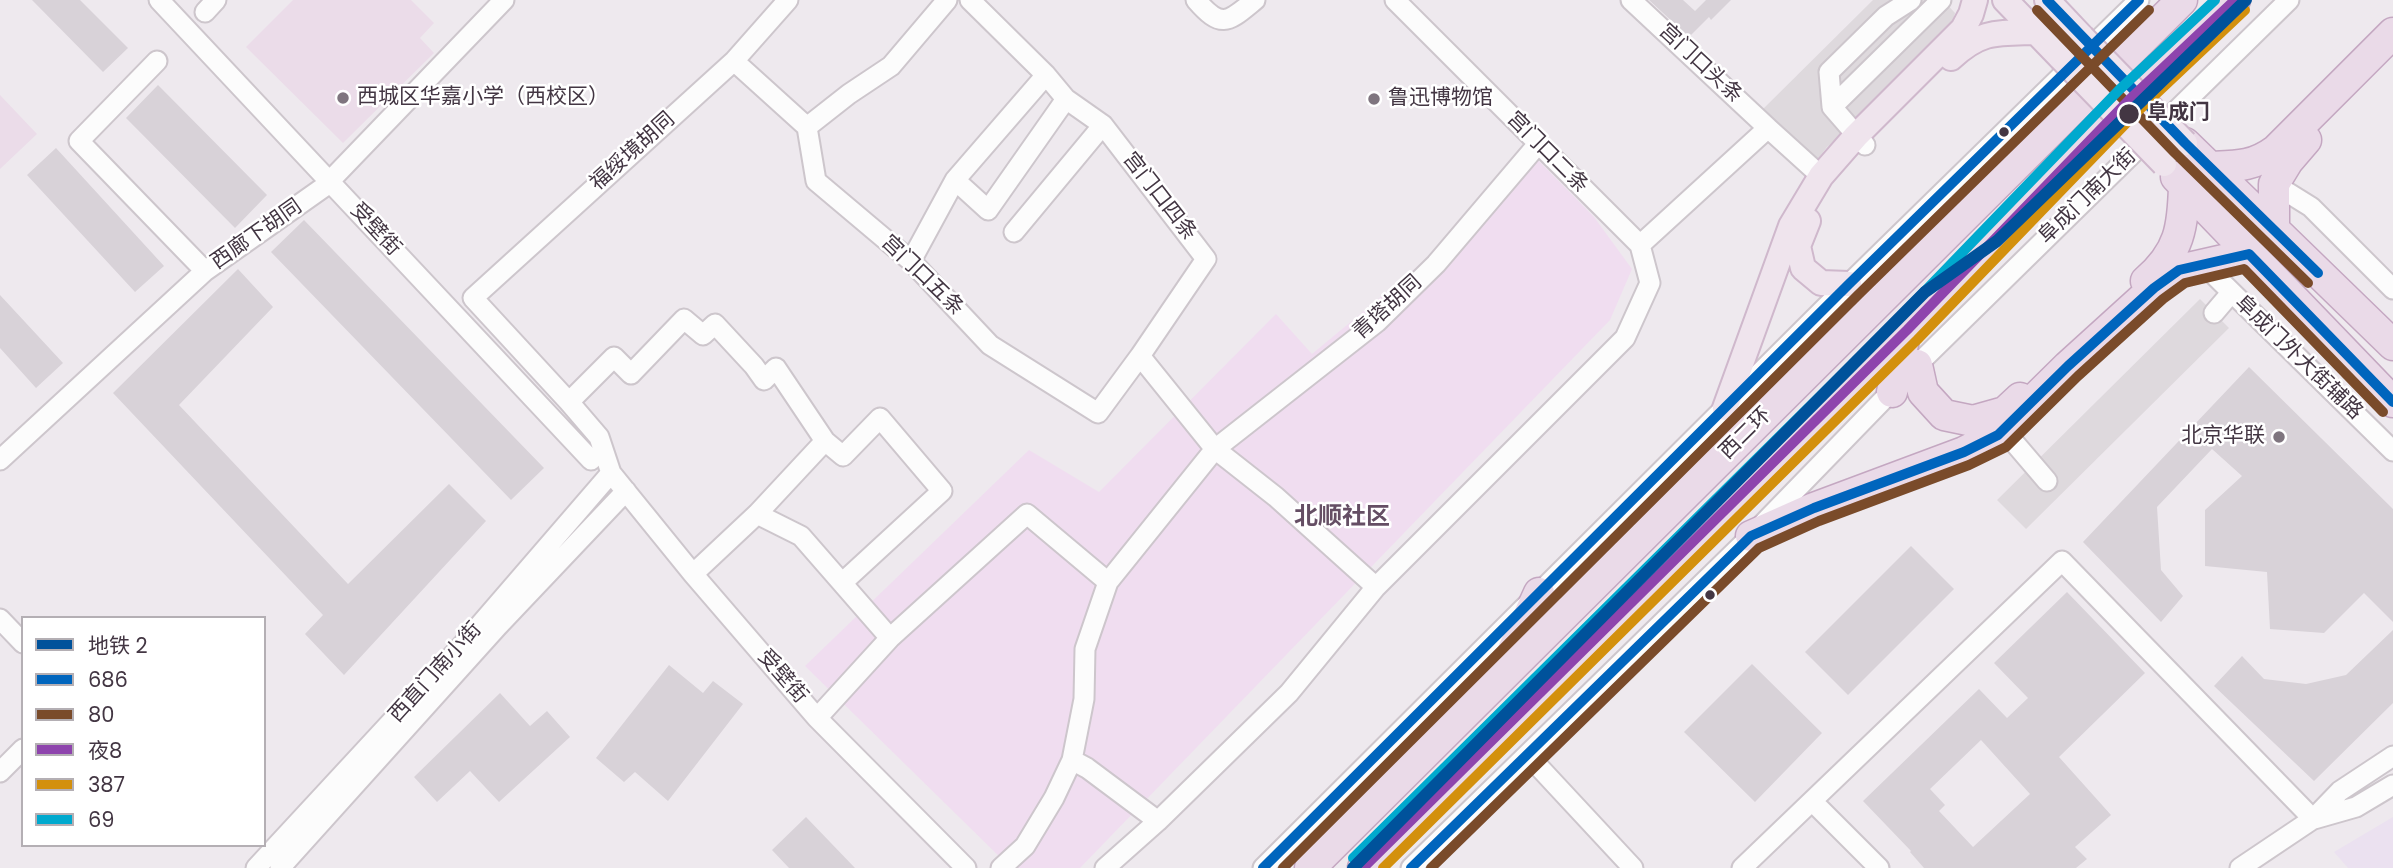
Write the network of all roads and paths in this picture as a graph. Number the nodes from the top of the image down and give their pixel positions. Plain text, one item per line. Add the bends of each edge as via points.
1 (159, 0) edge
2 (504, 0) edge
3 (788, 0) edge
4 (947, 0) edge
5 (970, 0) edge
6 (1196, 0) edge
7 (1255, 0) edge
8 (1631, 0) edge
9 (1911, 0) edge
10 (1941, 0) edge
11 (1975, 0) edge
12 (2005, 0) edge
13 (2047, 0) edge
14 (2139, 0) edge
15 (2182, 0) edge
16 (2235, 0) edge
17 (2290, 0) edge
18 (1401, 2) edge
19 (2036, 32) junction
20 (2393, 33) edge
21 (2393, 59) edge
22 (157, 61) dead end
23 (734, 61) junction
24 (1046, 75) junction
25 (1066, 99) junction
26 (1832, 107) junction
27 (1103, 125) junction
28 (807, 127) junction
29 (1768, 128) junction
30 (1861, 141) junction
31 (1538, 144) junction
32 (2177, 164) junction
33 (2209, 167) junction
34 (1821, 176) junction
35 (956, 180) junction
36 (2274, 184) junction
37 (2274, 230) junction
38 (1014, 232) dead end
39 (1640, 246) junction
40 (2249, 254) junction
41 (911, 261) junction
42 (2203, 264) junction
43 (205, 271) junction
44 (1849, 284) junction
45 (2393, 289) edge
46 (2231, 293) junction
47 (2214, 313) dead end
48 (1907, 330) junction
49 (2393, 345) edge
50 (1140, 356) junction
51 (1917, 365) junction
52 (1892, 392) junction
53 (569, 402) junction
54 (2393, 402) edge
55 (1726, 408) junction
56 (2012, 440) dead end
57 (825, 441) junction
58 (1215, 449) junction
59 (2393, 451) edge
60 (0, 460) edge
61 (591, 460) dead end
62 (611, 473) junction
63 (2047, 481) dead end
64 (626, 491) junction
65 (757, 514) junction
66 (1751, 536) junction
67 (693, 574) junction
68 (1108, 582) junction
69 (842, 583) junction
70 (1376, 587) junction
71 (1539, 593) junction
72 (0, 619) edge
73 (890, 638) junction
74 (21, 641) edge
75 (1502, 675) junction
76 (817, 718) junction
77 (21, 751) edge
78 (2393, 756) edge
79 (1072, 760) junction
80 (1539, 767) dead end
81 (0, 772) edge
82 (2393, 785) edge
83 (1812, 801) junction
84 (2313, 819) junction
85 (1158, 821) junction
86 (256, 868) edge
87 (280, 868) edge
88 (966, 868) edge
89 (1001, 868) edge
90 (1105, 868) edge
91 (1263, 868) edge
92 (1310, 868) edge
93 (1363, 868) edge
94 (1411, 868) edge
95 (1633, 868) edge
96 (1742, 868) edge
97 (1880, 868) edge
98 (2240, 868) edge

1 - 61 street, 受壁街
2 - 43 street, 西廊下胡同 via 324,187
3 - 23 street, 福绥境胡同
4 - 28 street via 891,66
5 - 24 street, 宫门口四条
6 - 7 street via 1221,21 1231,20
8 - 29 street, 宫门口头条
9 - 26 street via 1886,16 1829,72
10 - 26 street
11 - 30 main road via 1963,29
12 - 19 main road
13 - 32 main road, bridge via 2082,37
14 - 44 street
15 - 75 highway, 西二环
16 - 48 highway, 西二环 via 2129,100
17 - 51 street, 阜成门南大街
18 - 31 street, 宫门口二条
19 - 30 main road via 1974,39
19 - 32 main road, bridge
20 - 33 highway via 2276,150 2245,165
21 - 36 highway via 2311,135
22 - 43 street via 79,141
23 - 28 street
23 - 53 street, 福绥境胡同 via 473,298
24 - 25 street, 宫门口四条
24 - 35 street
25 - 27 street, 宫门口四条
25 - 35 street via 988,210
26 - 30 street
27 - 38 street
27 - 50 street, 宫门口四条 via 1206,259
28 - 41 street, 宫门口五条 via 816,181
29 - 34 street, 宫门口头条
29 - 39 street
30 - 34 main road
30 - 44 main road via 1833,177 1798,246 1803,268 1821,283
31 - 39 street, 宫门口二条
31 - 58 street, 青塔胡同 via 1436,264 1377,322
32 - 33 highway
32 - 40 highway
32 - 51 highway via 2183,219 2169,257 2004,412 1973,421 1944,415 1923,392
33 - 37 highway
34 - 55 main road via 1791,226
35 - 41 street
36 - 37 highway
36 - 45 street via 2311,207
37 - 49 highway
39 - 70 street via 1650,283 1625,338
40 - 42 highway
40 - 54 highway
41 - 50 street, 宫门口五条 via 990,345 1098,414
42 - 46 street, 阜成门外大街辅路
42 - 66 highway via 2179,270 2154,288 1998,435
43 - 60 street, 西廊下胡同
44 - 55 street
46 - 47 street
46 - 59 street, 阜成门外大街辅路
48 - 52 highway
48 - 93 highway, 西二环
50 - 58 street
51 - 52 street, 阜成门南大街
52 - 66 street, 阜成门南大街
53 - 57 street via 614,356 631,374 684,319 703,335 715,324 764,380 776,368
53 - 62 street via 599,437
55 - 71 street
56 - 63 street
57 - 65 street
57 - 69 street via 842,456 880,418 942,491
58 - 68 street, 青塔胡同
58 - 70 street
62 - 64 street, 受壁街
62 - 86 street, 西直门南小街 via 466,641
64 - 67 street, 受壁街
64 - 87 street, 西直门南小街
65 - 67 street
65 - 69 street via 801,536
66 - 94 street, 阜成门南大街
67 - 76 street, 受壁街
68 - 73 street via 1027,514
68 - 79 street, 青塔胡同 via 1085,649 1084,699
69 - 73 street
70 - 85 street via 1289,693
71 - 75 highway
71 - 91 street
72 - 74 street
73 - 76 street
75 - 92 highway, 西二环
76 - 88 street, 受壁街
77 - 81 street
78 - 84 street via 2340,791
79 - 85 street
79 - 89 street, 青塔胡同 via 1025,846
80 - 95 street
82 - 84 street via 2356,807
83 - 84 street via 2062,561
83 - 96 street
83 - 97 street
84 - 98 street
85 - 90 street

